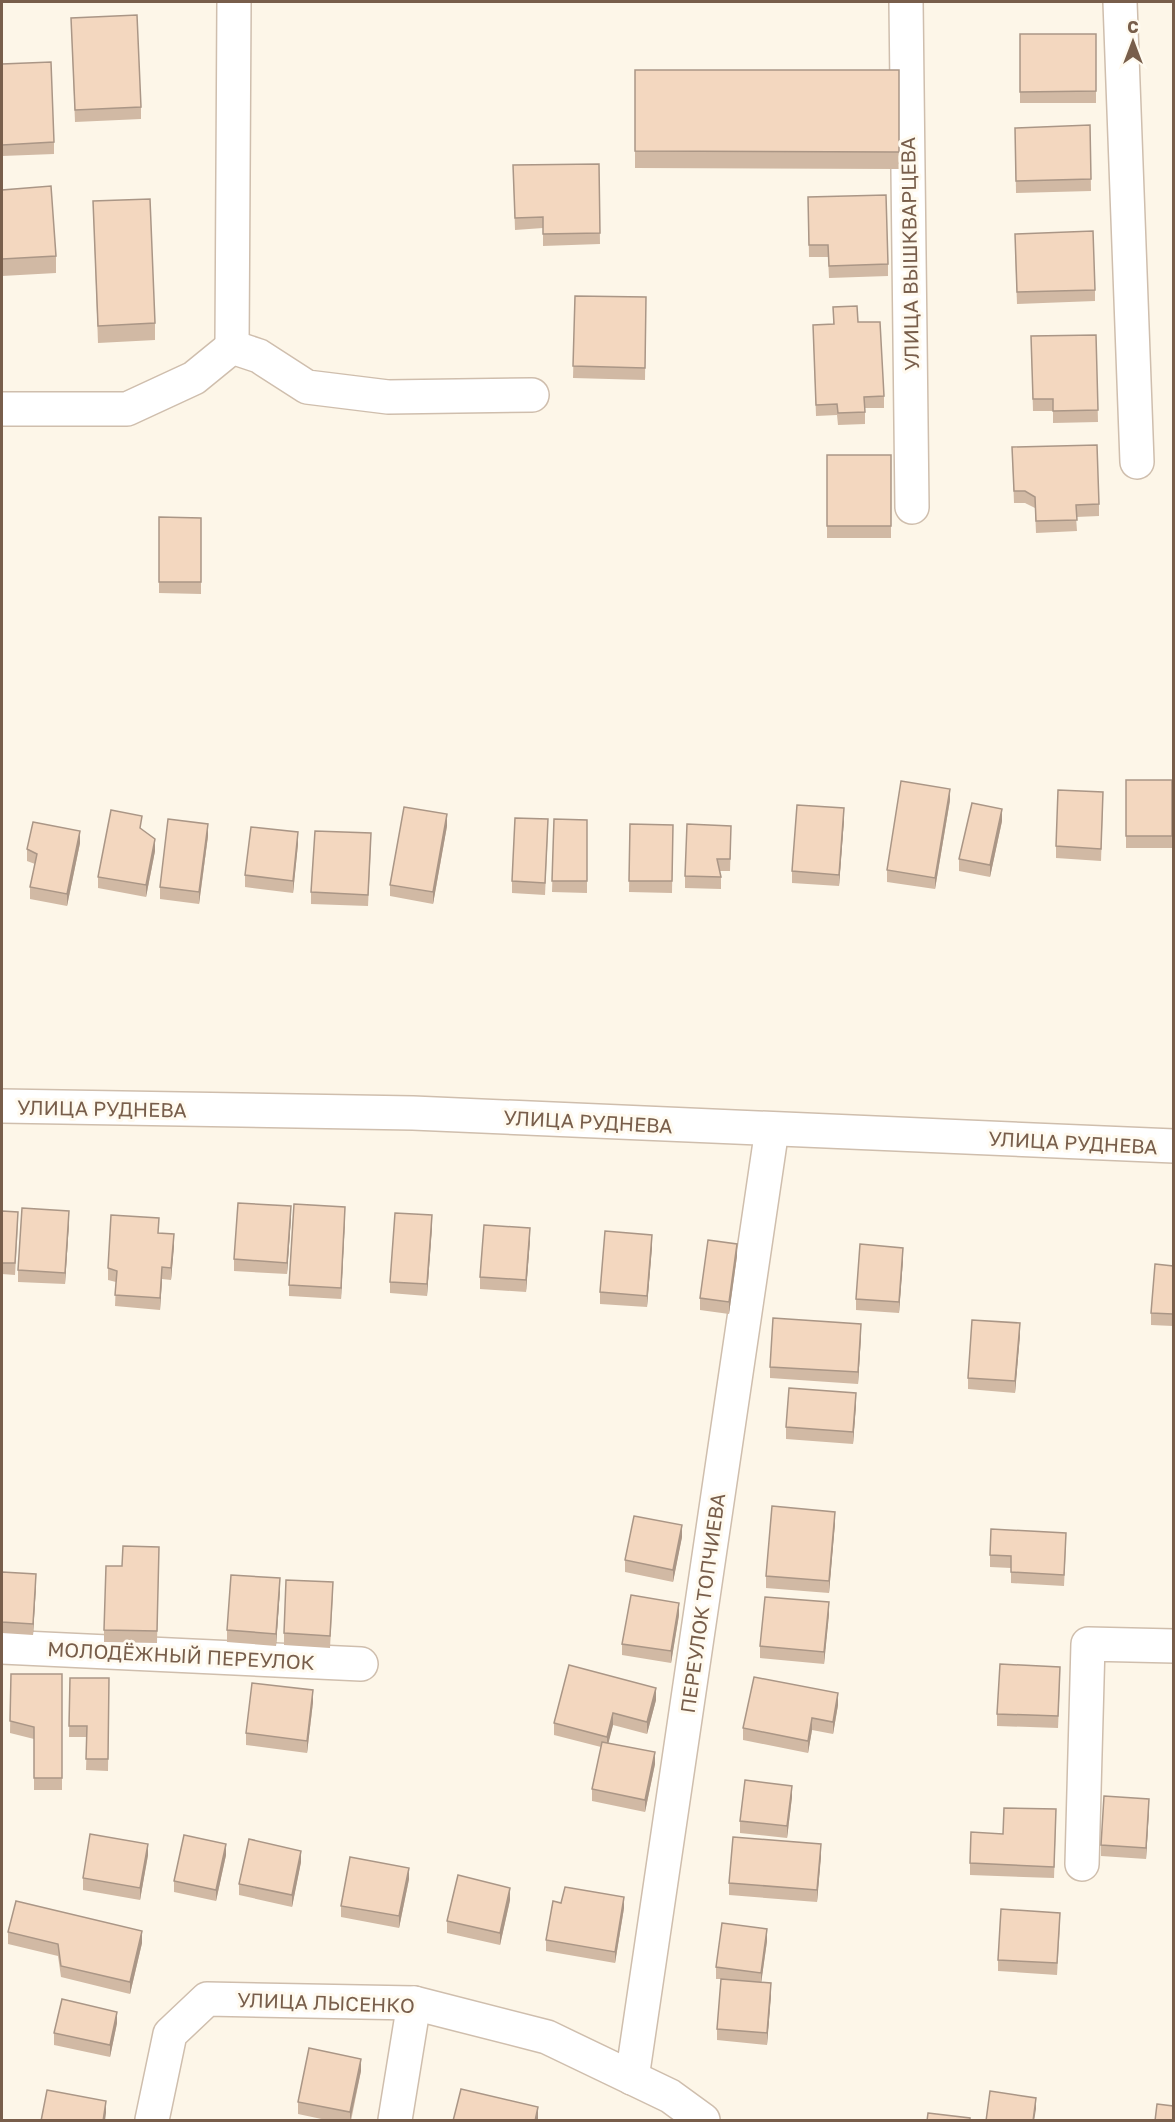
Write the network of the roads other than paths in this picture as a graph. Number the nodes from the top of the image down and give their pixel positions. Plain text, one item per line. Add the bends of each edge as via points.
1 (234, 2) edge
2 (906, 2) edge
3 (1120, 2) edge
4 (232, 347) junction
5 (532, 395) dead end
6 (2, 409) edge
7 (1137, 462) dead end
8 (912, 507) dead end
9 (2, 1106) edge
10 (772, 1129) junction
11 (1173, 1146) edge
12 (1173, 1646) edge
13 (2, 1647) edge
14 (361, 1664) dead end
15 (1082, 1864) dead end
16 (414, 2003) junction
17 (632, 2078) junction
18 (152, 2121) edge
19 (395, 2121) edge
20 (703, 2121) edge

1 - 4 street
2 - 8 street, УЛИЦА ВЫШКВАРЦЕВА
3 - 7 street
4 - 5 street via 259,356 307,387 388,397
4 - 6 street via 194,378 127,409
9 - 10 street, УЛИЦА РУДНЕВА via 413,1113
10 - 11 street, УЛИЦА РУДНЕВА
10 - 17 street, ПЕРЕУЛОК ТОПЧИЕВА
12 - 15 street via 1088,1644
13 - 14 street, МОЛОДЁЖНЫЙ ПЕРЕУЛОК
16 - 17 street, УЛИЦА ЛЫСЕНКО via 547,2037
16 - 18 street, УЛИЦА ЛЫСЕНКО via 207,1999 170,2034
16 - 19 street
17 - 20 street, УЛИЦА ЛЫСЕНКО via 670,2096

